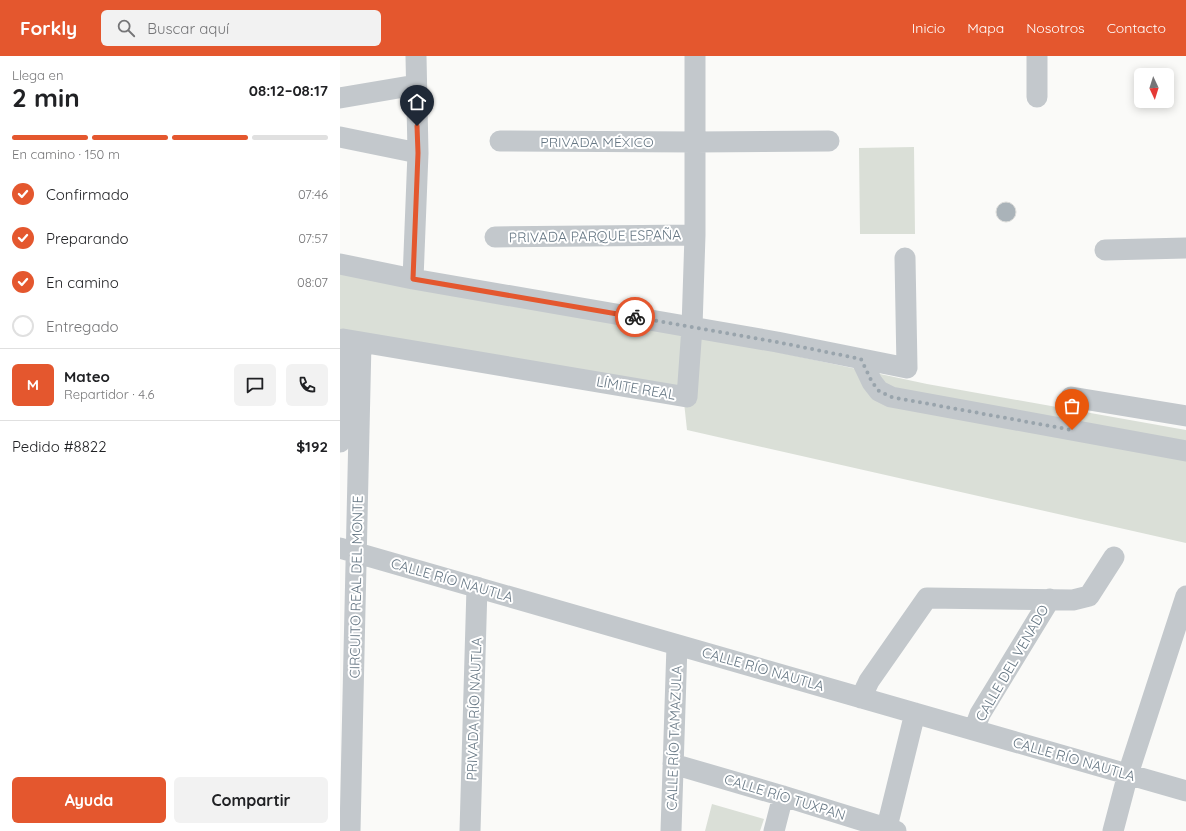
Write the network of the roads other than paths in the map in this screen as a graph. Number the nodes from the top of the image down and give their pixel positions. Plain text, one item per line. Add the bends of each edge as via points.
1 (416, 56) edge
2 (695, 56) edge
3 (1037, 56) edge
4 (416, 85) junction
5 (1037, 97) dead end
6 (340, 98) edge
7 (340, 137) edge
8 (500, 141) dead end
9 (829, 141) dead end
10 (695, 142) junction
11 (418, 153) junction
12 (695, 236) junction
13 (494, 237) dead end
14 (1186, 248) edge
15 (1105, 250) dead end
16 (905, 258) dead end
17 (340, 264) edge
18 (413, 279) junction
19 (692, 327) junction
20 (352, 341) junction
21 (861, 359) junction
22 (1071, 397) dead end
23 (1186, 416) edge
24 (340, 442) edge
25 (1186, 451) edge
26 (348, 550) edge
27 (1114, 557) dead end
28 (477, 587) junction
29 (1186, 596) edge
30 (1050, 599) junction
31 (677, 645) junction
32 (861, 698) junction
33 (914, 713) junction
34 (974, 730) junction
35 (673, 764) junction
36 (1128, 774) junction
37 (1186, 791) edge
38 (783, 796) junction
39 (890, 830) edge
40 (350, 831) edge
41 (470, 831) edge
42 (671, 831) edge
43 (774, 831) edge
44 (1113, 831) edge

1 - 4 street
2 - 10 street, LÍMITE REAL
3 - 5 street
4 - 6 street
4 - 11 street
7 - 11 street
8 - 10 street, PRIVADA MÉXICO
9 - 10 street, PRIVADA MÉXICO
10 - 12 street, LÍMITE REAL
11 - 18 street
12 - 13 street, PRIVADA PARQUE ESPAÑA
12 - 19 street, LÍMITE REAL
14 - 15 street
16 - 21 street via 907,368
17 - 18 street
18 - 19 street
19 - 20 street, LÍMITE REAL via 687,397
19 - 21 street
20 - 24 street
20 - 26 street, CIRCUITO REAL DEL MONTE
21 - 25 street via 879,391 891,397
22 - 23 street
26 - 28 street, CALLE RÍO NAUTLA
26 - 40 street, CIRCUITO REAL DEL MONTE
27 - 30 street via 1089,596 1072,600
28 - 31 street, CALLE RÍO NAUTLA
28 - 41 street, PRIVADA RÍO NAUTLA
29 - 36 street
30 - 32 street, CALLE DEL VENADO via 927,598 869,681
30 - 34 street, CALLE DEL VENADO via 980,714
31 - 32 street, CALLE RÍO NAUTLA
31 - 35 street, CALLE RÍO TAMAZULA
32 - 33 street, CALLE RÍO NAUTLA
33 - 34 street, CALLE RÍO NAUTLA
33 - 39 street
34 - 36 street, CALLE RÍO NAUTLA
35 - 38 street, CALLE RÍO TUXPAN
35 - 42 street, CALLE RÍO TAMAZULA
36 - 37 street, CALLE RÍO NAUTLA
36 - 44 street
38 - 39 street, CALLE RÍO TUXPAN
38 - 43 street

